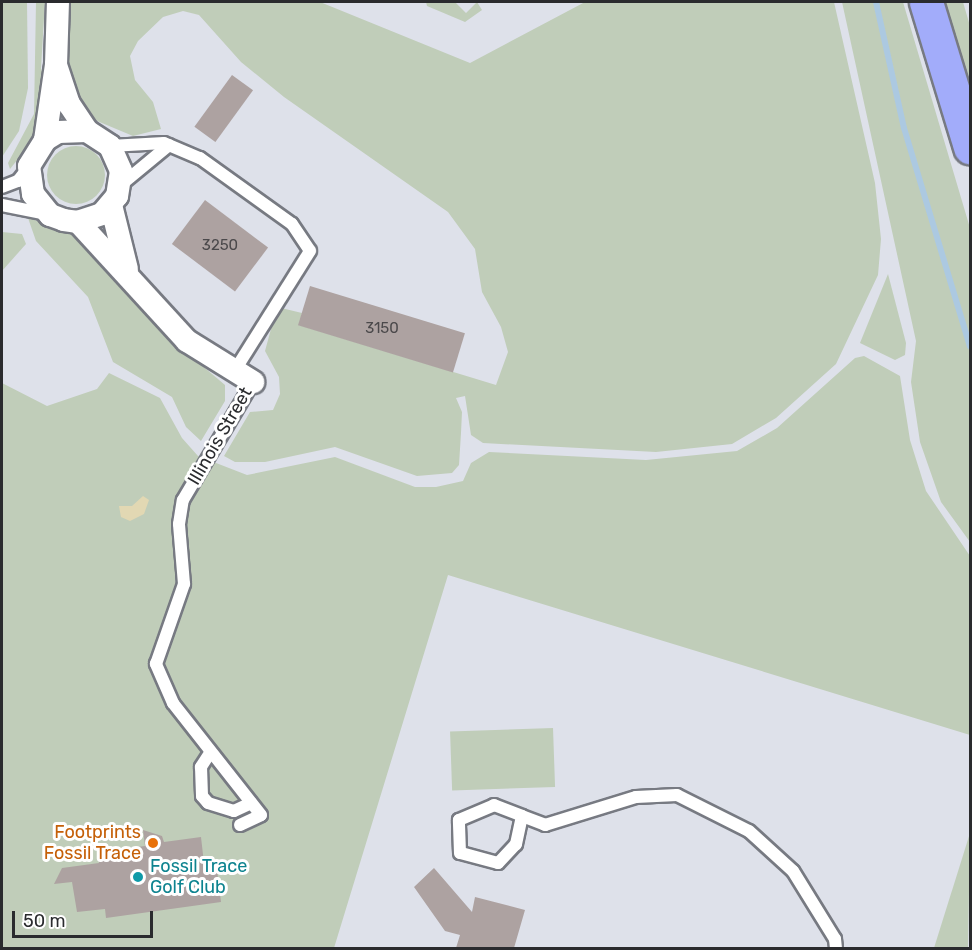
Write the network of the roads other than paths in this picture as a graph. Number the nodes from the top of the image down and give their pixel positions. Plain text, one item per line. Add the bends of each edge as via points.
1 (58, 2) edge
2 (926, 2) edge
3 (56, 65) junction
4 (87, 131) junction
5 (45, 140) junction
6 (168, 145) junction
7 (110, 146) junction
8 (970, 147) edge
9 (29, 166) junction
10 (2, 187) edge
11 (116, 195) junction
12 (2, 205) edge
13 (50, 214) junction
14 (78, 222) junction
15 (128, 273) junction
16 (244, 376) junction
17 (210, 753) junction
18 (251, 803) junction
19 (522, 816) junction
20 (240, 825) dead end
21 (836, 948) edge

1 - 3 street
2 - 8 highway
3 - 4 street via 69,104
3 - 5 street
4 - 5 street via 58,132
4 - 7 street
5 - 9 street
6 - 7 lane
6 - 11 lane
6 - 16 lane via 225,174 283,217 310,251
7 - 11 street via 118,158
9 - 10 lane via 18,181
9 - 13 street via 33,194
11 - 14 street
11 - 15 street, Illinois Street
12 - 13 lane
13 - 14 street
14 - 15 street, Illinois Street
15 - 16 street, Illinois Street via 187,341
16 - 17 lane, Illinois Street via 183,500 183,584 156,664 173,703
17 - 18 lane, Illinois Street
17 - 18 lane via 201,767 202,796 208,803 234,811
18 - 20 lane via 261,815
19 - 19 lane via 494,805 459,820 460,853 498,863 516,844
19 - 21 lane via 545,825 636,797 677,795 749,831 793,871 835,939

